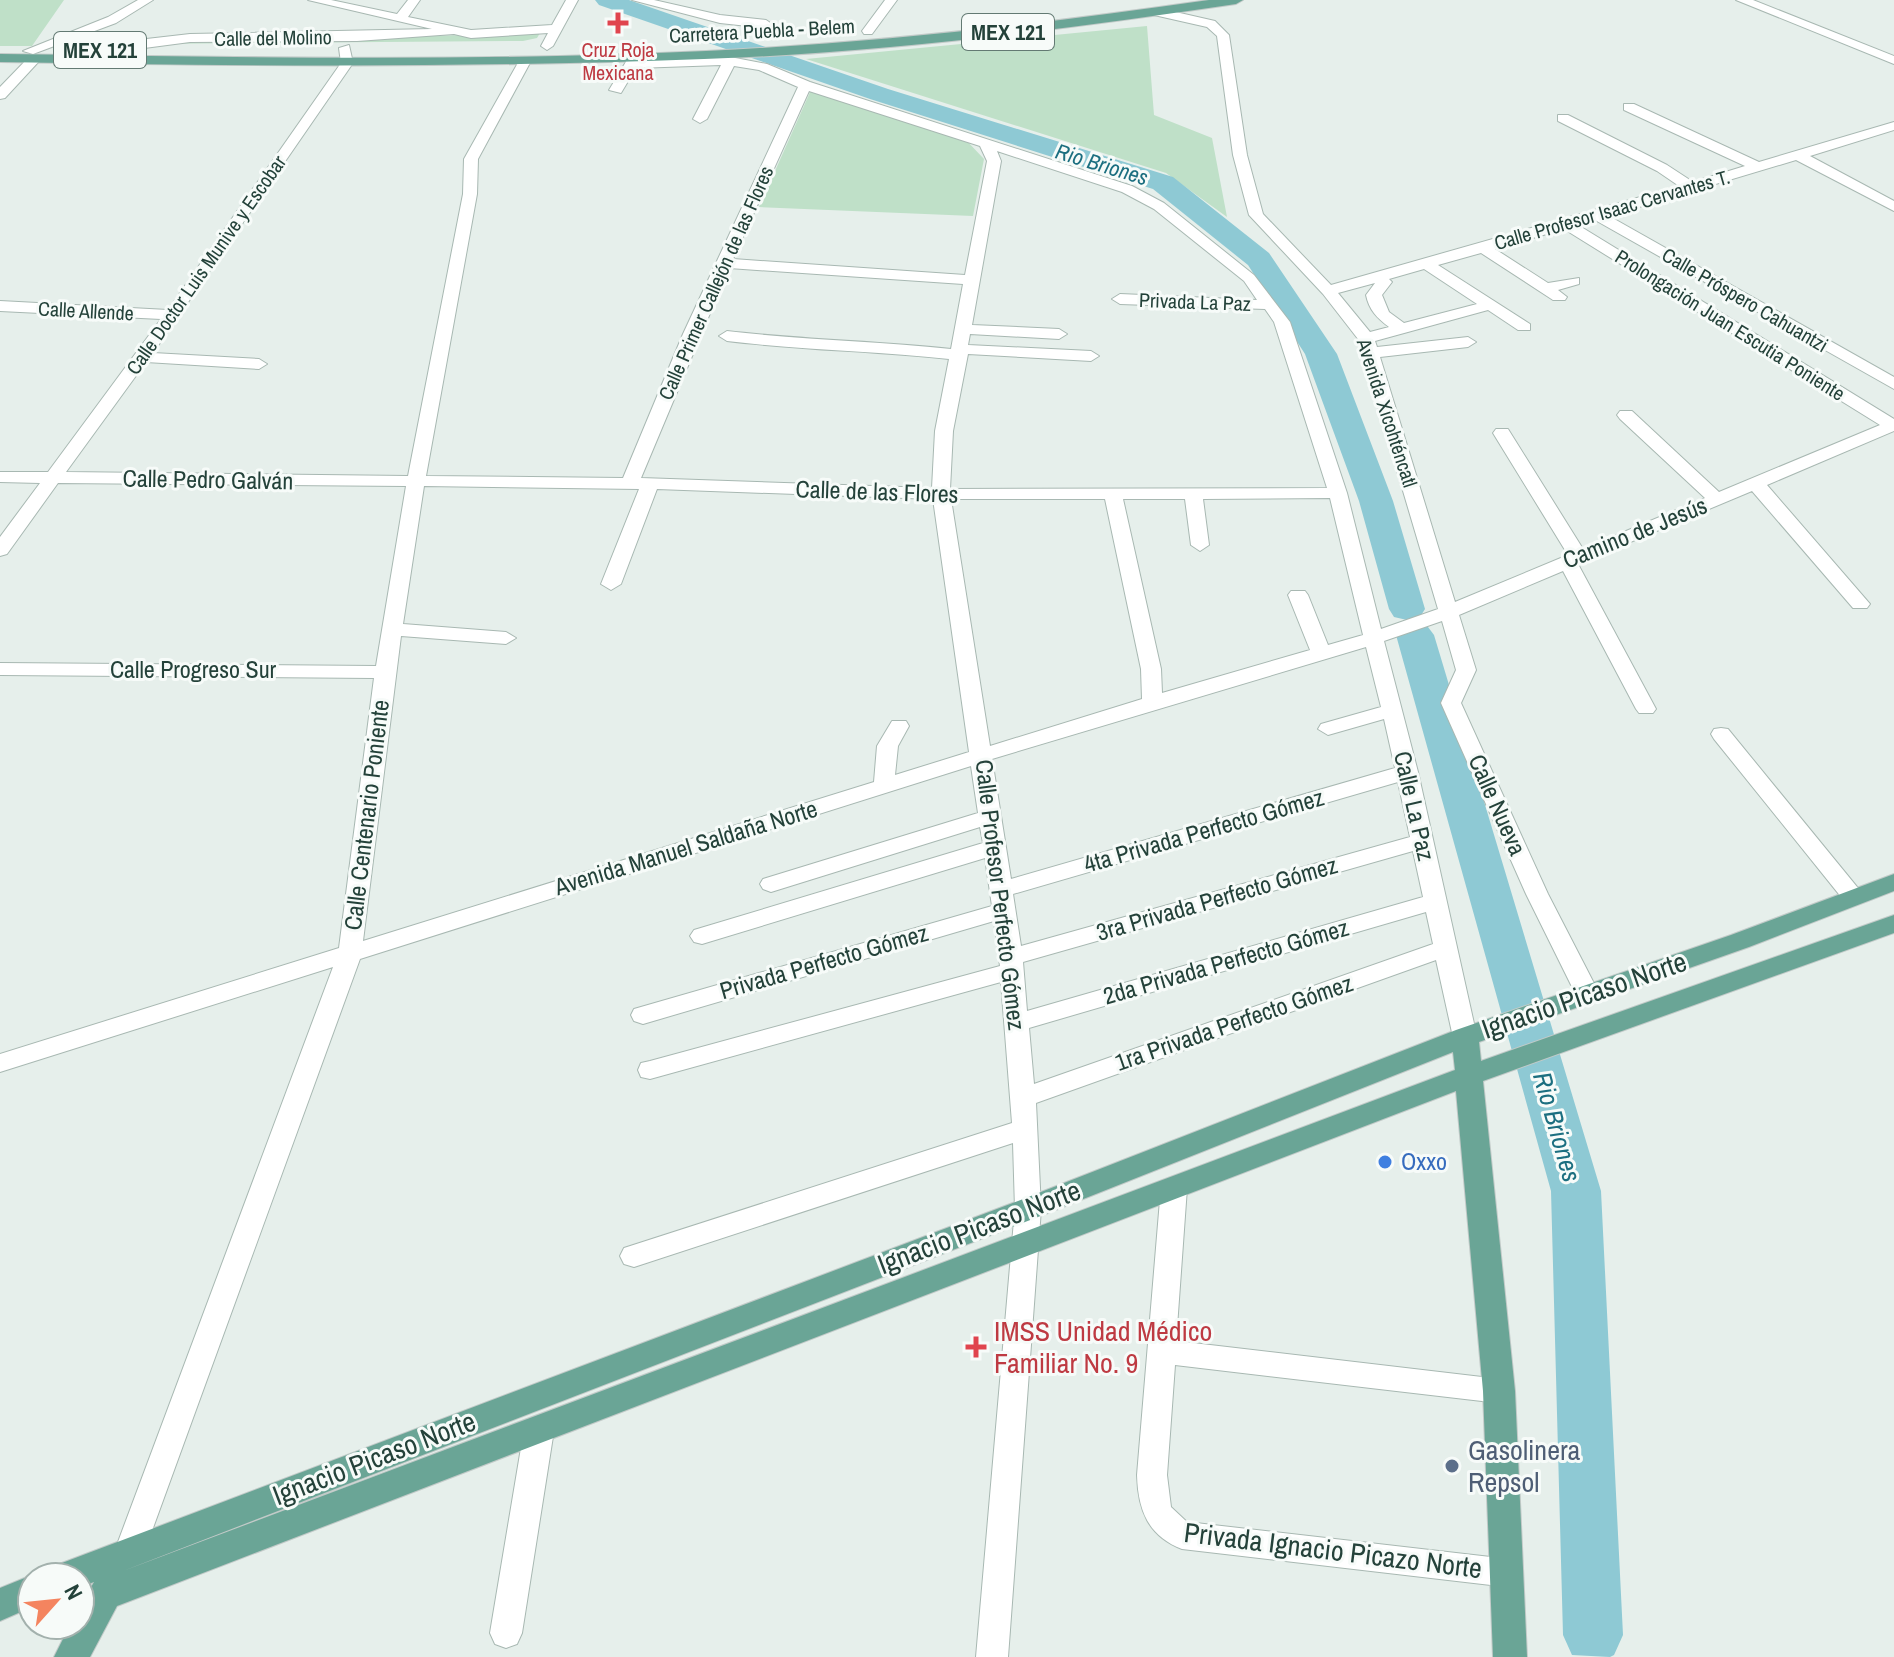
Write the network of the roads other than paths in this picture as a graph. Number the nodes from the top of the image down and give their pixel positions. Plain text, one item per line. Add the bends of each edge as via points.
1 (147, 0) edge
2 (314, 0) edge
3 (414, 0) edge
4 (572, 0) edge
5 (638, 0) edge
6 (891, 0) edge
7 (1236, 0) edge
8 (1742, 0) edge
9 (348, 3) edge
10 (663, 3) edge
11 (130, 6) edge
12 (1154, 6) edge
13 (1063, 10) dead end
14 (399, 20) junction
15 (944, 23) dead end
16 (766, 24) dead end
17 (554, 29) junction
18 (868, 31) junction
19 (449, 32) junction
20 (547, 46) junction
21 (408, 48) junction
22 (326, 49) junction
23 (99, 50) junction
24 (199, 50) junction
25 (0, 51) edge
26 (346, 56) junction
27 (730, 57) junction
28 (31, 59) junction
29 (1894, 60) edge
30 (525, 61) junction
31 (634, 61) junction
32 (0, 62) edge
33 (316, 63) junction
34 (397, 63) junction
35 (805, 85) junction
36 (616, 90) dead end
37 (0, 95) edge
38 (1629, 107) dead end
39 (1563, 118) dead end
40 (700, 119) dead end
41 (1894, 126) edge
42 (985, 141) junction
43 (1798, 155) junction
44 (1758, 167) junction
45 (1691, 187) junction
46 (1894, 207) edge
47 (1597, 215) junction
48 (1566, 224) junction
49 (1484, 248) junction
50 (725, 263) junction
51 (1427, 264) junction
52 (1378, 277) junction
53 (970, 280) junction
54 (1574, 281) dead end
55 (1328, 291) junction
56 (1120, 299) dead end
57 (1270, 305) junction
58 (1490, 305) junction
59 (0, 306) edge
60 (172, 315) junction
61 (1524, 327) dead end
62 (1402, 329) junction
63 (1059, 334) dead end
64 (727, 336) dead end
65 (1468, 342) dead end
66 (961, 344) junction
67 (1369, 345) junction
68 (1091, 356) dead end
69 (142, 357) junction
70 (259, 364) dead end
71 (1894, 384) edge
72 (1626, 415) dead end
73 (1894, 425) edge
74 (1502, 433) dead end
75 (0, 477) edge
76 (55, 478) junction
77 (416, 482) junction
78 (630, 483) junction
79 (650, 484) junction
80 (1756, 484) junction
81 (1193, 493) junction
82 (1338, 493) junction
83 (941, 494) junction
84 (1113, 496) junction
85 (1717, 500) junction
86 (1200, 545) dead end
87 (0, 550) edge
88 (1572, 558) junction
89 (611, 584) dead end
90 (1298, 595) dead end
91 (1860, 604) dead end
92 (1449, 612) junction
93 (392, 629) junction
94 (506, 638) dead end
95 (1374, 638) junction
96 (1321, 653) junction
97 (0, 669) edge
98 (385, 672) junction
99 (1152, 702) junction
100 (1646, 709) dead end
101 (1392, 710) junction
102 (899, 726) dead end
103 (1328, 729) dead end
104 (1721, 734) dead end
105 (982, 755) junction
106 (1407, 772) junction
107 (885, 786) junction
108 (991, 816) junction
109 (1422, 841) junction
110 (996, 847) junction
111 (1894, 882) edge
112 (771, 884) dead end
113 (1854, 898) junction
114 (1003, 900) junction
115 (1436, 901) junction
116 (1894, 924) edge
117 (702, 936) dead end
118 (1445, 948) junction
119 (350, 953) junction
120 (1012, 964) junction
121 (1587, 993) junction
122 (643, 1015) dead end
123 (1016, 1023) junction
124 (1465, 1037) junction
125 (0, 1063) edge
126 (650, 1070) dead end
127 (1470, 1075) junction
128 (1023, 1098) junction
129 (1025, 1129) junction
130 (1174, 1188) junction
131 (1028, 1209) junction
132 (1025, 1245) junction
133 (634, 1256) dead end
134 (1161, 1351) junction
135 (1499, 1391) junction
136 (539, 1430) junction
137 (130, 1550) junction
138 (96, 1564) edge
139 (1508, 1573) junction
140 (104, 1595) junction
141 (506, 1633) dead end
142 (71, 1657) edge
143 (992, 1657) edge
144 (1510, 1657) edge

1 - 11 street
2 - 9 street, Calle del Molino
3 - 14 street
4 - 17 street
5 - 10 street
6 - 18 street
7 - 12 main road, Carretera Puebla - Belem / MEX 121
8 - 29 street
9 - 14 street, Calle del Molino
10 - 16 street via 720,19
11 - 28 street
12 - 13 main road, Carretera Puebla - Belem / MEX 121
12 - 27 main road, Carretera Puebla - Belem / MEX 121 via 947,38
12 - 55 street, Avenida Xicohténcatl via 1211,24 1223,35 1240,155 1256,215
14 - 19 street, Calle del Molino
15 - 18 main road, Carretera Puebla - Belem / MEX 121
17 - 19 street, Calle del Molino
17 - 20 street
18 - 20 main road, Carretera Puebla - Belem / MEX 121
19 - 23 street, Calle del Molino via 192,39
20 - 21 main road, Carretera Puebla - Belem / MEX 121
21 - 26 main road, Carretera Puebla - Belem / MEX 121
21 - 34 main road via 385,55
22 - 24 main road, Carretera Puebla - Belem / MEX 121
22 - 26 main road, Carretera Puebla - Belem / MEX 121
22 - 33 main road via 334,56
23 - 24 main road, Carretera Puebla - Belem / MEX 121
23 - 28 main road, Carretera Puebla - Belem / MEX 121
24 - 28 main road
25 - 28 main road, Carretera Puebla - Belem / MEX 121
26 - 33 main road, Carretera Puebla - Belem / MEX 121
26 - 34 main road, Carretera Puebla - Belem / MEX 121
26 - 60 street, Calle Doctor Luis Munive y Escobar
27 - 31 main road, Carretera Puebla - Belem / MEX 121
27 - 35 street, Calle La Paz
27 - 40 street
28 - 32 main road
28 - 33 main road, Carretera Puebla - Belem / MEX 121
28 - 37 street
30 - 31 main road, Carretera Puebla - Belem / MEX 121
30 - 34 main road, Carretera Puebla - Belem / MEX 121
30 - 77 street, Calle Centenario Poniente via 471,159 470,194
31 - 36 street
35 - 42 street, Calle La Paz
35 - 50 street, Calle Primer Callejón de las Flores
38 - 44 street
39 - 45 street
41 - 43 street, Calle Profesor Isaac Cervantes T.
42 - 53 street, Calle Profesor Perfecto Gómez via 994,161
42 - 57 street, Calle La Paz via 1127,189 1159,206 1249,278
43 - 44 street, Calle Profesor Isaac Cervantes T.
43 - 46 street
44 - 45 street, Calle Profesor Isaac Cervantes T.
45 - 47 street, Calle Profesor Isaac Cervantes T.
47 - 48 street, Calle Profesor Isaac Cervantes T.
47 - 71 street, Calle Próspero Cahuantzi
48 - 49 street, Calle Profesor Isaac Cervantes T.
48 - 73 street, Prolongación Juan Escutia Poniente
49 - 51 street, Calle Profesor Isaac Cervantes T.
49 - 54 street via 1552,292
50 - 53 street
50 - 78 street, Calle Primer Callejón de las Flores
51 - 52 street, Calle Profesor Isaac Cervantes T.
51 - 58 street
52 - 55 street, Calle Profesor Isaac Cervantes T.
52 - 62 street via 1384,282 1374,295 1376,305
53 - 66 street, Calle Profesor Perfecto Gómez
55 - 67 street, Avenida Xicohténcatl
56 - 57 street, Privada La Paz
57 - 82 street, Calle La Paz via 1282,322
58 - 61 street
58 - 62 street
59 - 60 street, Calle Allende
60 - 69 street, Calle Doctor Luis Munive y Escobar
62 - 67 street
63 - 66 street
64 - 66 street via 811,346
65 - 67 street
66 - 68 street
66 - 83 street, Calle Profesor Perfecto Gómez via 944,431
67 - 92 street, Avenida Xicohténcatl
69 - 70 street
69 - 76 street, Calle Doctor Luis Munive y Escobar
72 - 85 street
73 - 80 street, Camino de Jesús
74 - 88 street
75 - 76 street, Calle Pedro Galván
76 - 77 street, Calle Pedro Galván
76 - 87 street, Calle Doctor Luis Munive y Escobar
77 - 78 street, Calle de las Flores
77 - 93 street, Calle Centenario Poniente
78 - 79 street, Calle de las Flores
79 - 83 street, Calle de las Flores
79 - 89 street
80 - 85 street, Camino de Jesús
80 - 91 street
81 - 82 street, Calle de las Flores
81 - 84 street, Calle de las Flores
81 - 86 street
82 - 95 street, Calle La Paz
83 - 84 street, Calle de las Flores
83 - 105 street, Calle Profesor Perfecto Gómez
84 - 99 street via 1151,669
85 - 88 street, Camino de Jesús
88 - 92 street, Camino de Jesús
88 - 100 street
90 - 96 street
92 - 95 street, Camino de Jesús
92 - 121 street, Calle Nueva via 1466,670 1451,703
93 - 94 street
93 - 98 street, Calle Centenario Poniente
95 - 96 street, Avenida Manuel Saldaña Norte
95 - 101 street, Calle La Paz
96 - 99 street, Avenida Manuel Saldaña Norte
97 - 98 street, Calle Progreso Sur
98 - 119 street, Calle Centenario Poniente
99 - 105 street, Avenida Manuel Saldaña Norte
101 - 103 street
101 - 106 street, Calle La Paz
102 - 107 street via 889,736
104 - 113 street
105 - 107 street, Avenida Manuel Saldaña Norte
105 - 108 street, Calle Profesor Perfecto Gómez
106 - 109 street, Calle La Paz
106 - 114 street, 4ta Privada Perfecto Gómez
107 - 119 street, Avenida Manuel Saldaña Norte
108 - 110 street, Calle Profesor Perfecto Gómez
108 - 112 street
109 - 115 street, Calle La Paz
109 - 120 street, 3ra Privada Perfecto Gómez
110 - 114 street, Calle Profesor Perfecto Gómez
110 - 117 street
111 - 113 main road, Ignacio Picaso Norte
113 - 121 main road, Ignacio Picaso Norte
114 - 120 street, Calle Profesor Perfecto Gómez
114 - 122 street, Privada Perfecto Gómez
115 - 118 street, Calle La Paz
115 - 123 street, 2da Privada Perfecto Gómez
116 - 127 main road, Ignacio Picaso Norte
118 - 124 street, Calle La Paz
118 - 128 street, 1ra Privada Perfecto Gómez
119 - 125 street, Avenida Manuel Saldaña Norte
119 - 137 street, Calle Centenario Poniente
120 - 123 street, Calle Profesor Perfecto Gómez
120 - 126 street, 3ra Privada Perfecto Gómez
121 - 124 main road, Ignacio Picaso Norte
123 - 128 street, Calle Profesor Perfecto Gómez
124 - 127 main road, Calle La Paz
124 - 131 main road, Ignacio Picaso Norte
127 - 130 main road, Ignacio Picaso Norte
127 - 135 main road, Calle La Paz
128 - 129 street, Calle Profesor Perfecto Gómez
129 - 131 street, Calle Profesor Perfecto Gómez
129 - 133 street
130 - 132 main road, Ignacio Picaso Norte
130 - 134 street, Privada Ignacio Picazo Norte
131 - 132 street, Calle Profesor Perfecto Gómez
131 - 137 main road, Ignacio Picaso Norte
132 - 136 main road, Ignacio Picaso Norte
132 - 143 street, Calle Profesor Perfecto Gómez
134 - 135 street
134 - 139 street, Privada Ignacio Picazo Norte via 1152,1475 1153,1507 1166,1526 1182,1535
135 - 139 main road, Calle La Paz
136 - 140 main road, Ignacio Picaso Norte
136 - 141 street
137 - 138 main road, Ignacio Picaso Norte
137 - 140 main road
139 - 144 main road, Calle La Paz
140 - 142 main road

